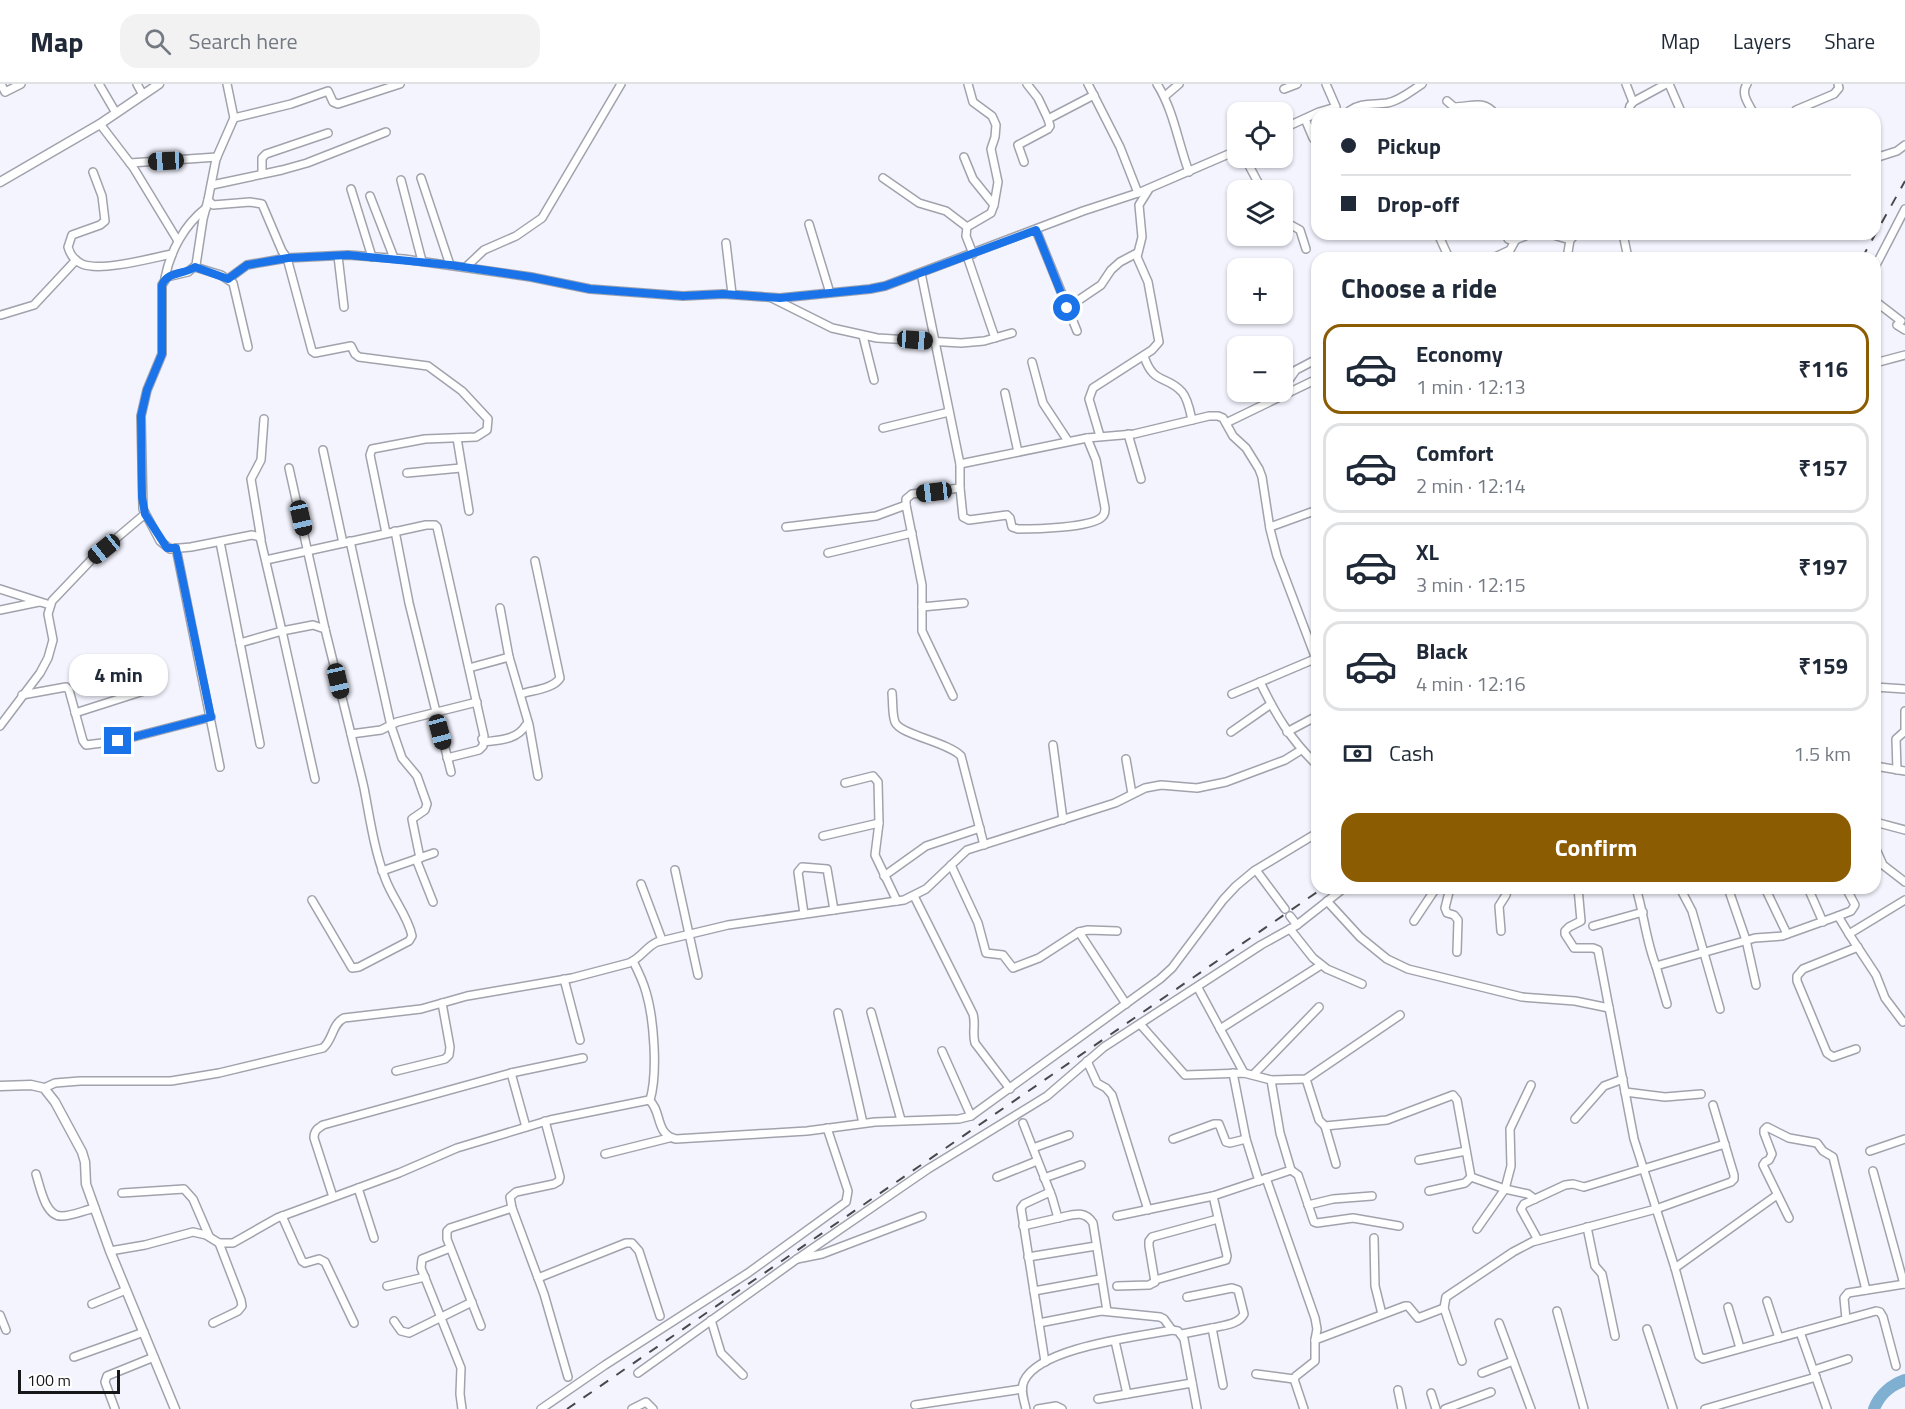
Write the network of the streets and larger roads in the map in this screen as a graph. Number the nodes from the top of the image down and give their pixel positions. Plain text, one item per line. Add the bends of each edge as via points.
1 (1, 84) edge
2 (21, 84) edge
3 (99, 84) edge
4 (137, 84) edge
5 (159, 84) edge
6 (227, 84) edge
7 (400, 84) edge
8 (621, 84) edge
9 (968, 84) edge
10 (1027, 84) edge
11 (1088, 84) edge
12 (1157, 84) edge
13 (1179, 84) edge
14 (1297, 84) edge
15 (1326, 84) edge
16 (1422, 84) edge
17 (1626, 84) edge
18 (1667, 84) edge
19 (1747, 84) edge
20 (1838, 84) edge
21 (1284, 89) dead end
22 (143, 95) junction
23 (1094, 95) junction
24 (1165, 96) junction
25 (1446, 101) dead end
26 (1633, 102) junction
27 (1336, 107) edge
28 (1356, 108) edge
29 (1489, 108) edge
30 (1630, 108) edge
31 (1679, 108) edge
32 (1751, 108) edge
33 (1802, 108) edge
34 (116, 113) junction
35 (1311, 116) edge
36 (234, 118) junction
37 (1305, 118) junction
38 (1048, 119) junction
39 (100, 124) junction
40 (1293, 124) edge
41 (386, 132) dead end
42 (328, 133) dead end
43 (1311, 133) edge
44 (1905, 145) edge
45 (1227, 155) edge
46 (1881, 156) edge
47 (217, 157) junction
48 (964, 157) dead end
49 (1024, 162) dead end
50 (130, 163) junction
51 (93, 172) dead end
52 (1190, 172) junction
53 (262, 174) junction
54 (421, 178) dead end
55 (883, 178) dead end
56 (401, 180) dead end
57 (0, 182) edge
58 (212, 185) junction
59 (1149, 188) junction
60 (351, 189) dead end
61 (1138, 193) junction
62 (370, 196) dead end
63 (207, 204) junction
64 (994, 206) junction
65 (1905, 209) edge
66 (810, 224) dead end
67 (1293, 226) edge
68 (967, 227) junction
69 (1036, 230) junction
70 (1509, 240) edge
71 (1570, 240) edge
72 (1515, 241) joint
73 (178, 242) junction
74 (726, 243) dead end
75 (1306, 249) dead end
76 (1506, 252) edge
77 (1568, 252) edge
78 (1137, 253) junction
79 (172, 254) junction
80 (970, 255) junction
81 (1881, 255) edge
82 (338, 256) junction
83 (372, 257) junction
84 (288, 258) junction
85 (394, 258) junction
86 (76, 260) junction
87 (422, 261) junction
88 (450, 265) junction
89 (195, 267) junction
90 (466, 267) junction
91 (921, 273) junction
92 (165, 278) junction
93 (228, 279) junction
94 (830, 292) junction
95 (732, 294) junction
96 (770, 298) junction
97 (1881, 306) edge
98 (344, 307) dead end
99 (1067, 308) junction
100 (1, 315) edge
101 (1905, 330) edge
102 (1077, 331) dead end
103 (1012, 333) dead end
104 (863, 336) junction
105 (995, 338) junction
106 (935, 342) junction
107 (248, 347) dead end
108 (1905, 355) edge
109 (1144, 356) junction
110 (1311, 361) edge
111 (1881, 361) edge
112 (1032, 362) dead end
113 (1293, 375) edge
114 (874, 380) dead end
115 (1311, 382) edge
116 (1293, 389) edge
117 (1005, 393) dead end
118 (1264, 402) edge
119 (949, 412) junction
120 (264, 419) dead end
121 (1192, 420) junction
122 (1226, 423) junction
123 (883, 428) dead end
124 (1128, 435) junction
125 (1100, 436) junction
126 (457, 438) junction
127 (1087, 438) junction
128 (1068, 441) junction
129 (323, 450) dead end
130 (1017, 452) junction
131 (960, 464) junction
132 (289, 468) dead end
133 (461, 468) junction
134 (406, 473) dead end
135 (1141, 479) dead end
136 (960, 488) junction
137 (906, 505) junction
138 (469, 511) dead end
139 (1311, 512) edge
140 (145, 514) junction
141 (1270, 527) junction
142 (786, 528) dead end
143 (395, 531) junction
144 (386, 533) junction
145 (912, 533) junction
146 (261, 538) junction
147 (220, 542) junction
148 (347, 542) junction
149 (176, 548) junction
150 (308, 551) junction
151 (828, 552) dead end
152 (266, 560) junction
153 (535, 561) dead end
154 (0, 589) edge
155 (40, 602) junction
156 (964, 603) dead end
157 (50, 605) junction
158 (922, 607) junction
159 (500, 608) dead end
160 (0, 610) edge
161 (325, 629) junction
162 (282, 631) junction
163 (240, 643) junction
164 (1311, 646) edge
165 (509, 657) junction
166 (1311, 661) edge
167 (469, 668) junction
168 (1260, 682) junction
169 (1881, 687) edge
170 (1905, 689) edge
171 (147, 690) dead end
172 (892, 693) dead end
173 (521, 694) junction
174 (1232, 694) dead end
175 (22, 695) junction
176 (953, 696) dead end
177 (477, 702) junction
178 (1271, 705) junction
179 (1905, 711) edge
180 (435, 712) junction
181 (75, 713) junction
182 (211, 717) junction
183 (1311, 719) edge
184 (526, 725) dead end
185 (0, 726) edge
186 (391, 726) junction
187 (1231, 732) dead end
188 (1287, 732) junction
189 (351, 734) junction
190 (482, 740) junction
191 (260, 744) dead end
192 (1053, 745) dead end
193 (1301, 750) junction
194 (447, 758) junction
195 (1126, 759) dead end
196 (1311, 759) edge
197 (220, 766) dead end
198 (1881, 767) edge
199 (1897, 770) junction
200 (1905, 771) edge
201 (451, 772) dead end
202 (538, 776) dead end
203 (315, 779) dead end
204 (845, 783) dead end
205 (1132, 794) junction
206 (1063, 820) junction
207 (879, 823) junction
208 (1881, 824) edge
209 (980, 828) junction
210 (1905, 830) edge
211 (823, 836) dead end
212 (1311, 837) edge
213 (984, 844) junction
214 (434, 853) dead end
215 (418, 859) junction
216 (1881, 860) edge
217 (951, 865) junction
218 (675, 870) dead end
219 (1256, 870) junction
220 (382, 871) junction
221 (884, 876) junction
222 (1905, 882) edge
223 (641, 884) dead end
224 (1337, 894) edge
225 (1432, 894) edge
226 (1448, 894) edge
227 (1506, 894) edge
228 (1579, 894) edge
229 (1638, 894) edge
230 (1683, 894) edge
231 (1730, 894) edge
232 (1768, 894) edge
233 (1811, 894) edge
234 (1849, 894) edge
235 (914, 896) junction
236 (312, 900) dead end
237 (1905, 900) edge
238 (897, 901) junction
239 (1328, 901) junction
240 (433, 902) dead end
241 (1285, 909) dead end
242 (834, 910) junction
243 (1643, 912) junction
244 (804, 914) junction
245 (1290, 916) dead end
246 (1839, 916) junction
247 (1414, 921) dead end
248 (1823, 922) junction
249 (1297, 925) junction
250 (1593, 926) dead end
251 (1290, 930) junction
252 (1117, 931) dead end
253 (1501, 931) dead end
254 (1079, 932) junction
255 (689, 933) junction
256 (1787, 934) junction
257 (1849, 934) junction
258 (662, 940) junction
259 (1746, 940) junction
260 (1857, 948) junction
261 (1456, 952) dead end
262 (1705, 952) junction
263 (633, 961) junction
264 (1321, 965) junction
265 (1656, 966) junction
266 (698, 975) dead end
267 (564, 979) junction
268 (1362, 984) dead end
269 (1756, 985) dead end
270 (1198, 988) junction
271 (442, 1003) junction
272 (1126, 1004) junction
273 (1667, 1005) dead end
274 (1319, 1007) dead end
275 (1609, 1008) junction
276 (1720, 1009) dead end
277 (871, 1012) dead end
278 (838, 1013) dead end
279 (1400, 1015) dead end
280 (1903, 1022) dead end
281 (1140, 1024) junction
282 (1220, 1029) junction
283 (580, 1040) dead end
284 (1856, 1049) dead end
285 (942, 1051) dead end
286 (583, 1058) dead end
287 (1087, 1061) junction
288 (396, 1071) dead end
289 (511, 1072) junction
290 (1233, 1073) junction
291 (1244, 1073) junction
292 (1253, 1076) junction
293 (1306, 1079) junction
294 (1623, 1079) junction
295 (1271, 1080) junction
296 (1531, 1085) dead end
297 (0, 1086) edge
298 (44, 1088) junction
299 (1010, 1089) junction
300 (1625, 1092) junction
301 (1701, 1094) dead end
302 (650, 1100) junction
303 (1713, 1105) dead end
304 (971, 1116) junction
305 (1575, 1119) dead end
306 (902, 1120) junction
307 (545, 1121) junction
308 (863, 1123) junction
309 (1023, 1123) dead end
310 (1324, 1126) junction
311 (526, 1127) junction
312 (827, 1128) junction
313 (1069, 1135) dead end
314 (669, 1138) junction
315 (1173, 1139) dead end
316 (1246, 1139) junction
317 (1905, 1139) edge
318 (1725, 1144) junction
319 (1033, 1148) junction
320 (1466, 1151) junction
321 (1870, 1151) dead end
322 (605, 1154) dead end
323 (1419, 1160) dead end
324 (1037, 1161) junction
325 (1336, 1164) dead end
326 (1082, 1165) dead end
327 (1643, 1169) junction
328 (1291, 1170) junction
329 (1873, 1171) dead end
330 (36, 1174) dead end
331 (1471, 1177) junction
332 (997, 1178) dead end
333 (1044, 1178) junction
334 (1262, 1180) junction
335 (358, 1188) junction
336 (1505, 1189) junction
337 (1429, 1191) dead end
338 (1050, 1192) junction
339 (122, 1193) dead end
340 (1777, 1195) junction
341 (1213, 1196) junction
342 (1372, 1196) dead end
343 (333, 1197) junction
344 (1535, 1199) junction
345 (1308, 1205) junction
346 (95, 1208) junction
347 (512, 1208) junction
348 (1656, 1209) junction
349 (1148, 1210) junction
350 (282, 1216) junction
351 (922, 1216) dead end
352 (1117, 1216) dead end
353 (1058, 1218) junction
354 (1789, 1218) dead end
355 (1218, 1219) junction
356 (1023, 1226) junction
357 (1399, 1226) dead end
358 (1587, 1227) junction
359 (1477, 1229) dead end
360 (209, 1236) junction
361 (1374, 1238) dead end
362 (374, 1239) dead end
363 (1538, 1240) junction
364 (219, 1243) junction
365 (1096, 1246) junction
366 (450, 1248) junction
367 (110, 1251) junction
368 (1028, 1257) junction
369 (796, 1259) junction
370 (1675, 1268) junction
371 (425, 1277) junction
372 (538, 1278) junction
373 (1100, 1279) junction
374 (1155, 1280) junction
375 (1905, 1284) edge
376 (387, 1286) dead end
377 (1117, 1286) dead end
378 (126, 1290) junction
379 (1866, 1290) junction
380 (1034, 1291) junction
381 (1187, 1297) dead end
382 (1767, 1300) dead end
383 (472, 1302) junction
384 (92, 1304) dead end
385 (1728, 1307) dead end
386 (1444, 1308) junction
387 (1107, 1311) junction
388 (1557, 1311) dead end
389 (1382, 1314) junction
390 (0, 1315) edge
391 (660, 1316) dead end
392 (441, 1318) junction
393 (1846, 1319) junction
394 (711, 1320) junction
395 (394, 1322) dead end
396 (213, 1323) dead end
397 (354, 1323) dead end
398 (1039, 1323) junction
399 (1499, 1323) dead end
400 (482, 1326) dead end
401 (1212, 1328) junction
402 (1647, 1329) dead end
403 (6, 1330) dead end
404 (1172, 1330) junction
405 (144, 1332) junction
406 (1800, 1332) junction
407 (1182, 1334) junction
408 (1615, 1336) dead end
409 (1779, 1338) junction
410 (1315, 1340) junction
411 (1115, 1341) junction
412 (1740, 1348) junction
413 (74, 1357) dead end
414 (154, 1357) junction
415 (1848, 1359) dead end
416 (1462, 1361) dead end
417 (1513, 1361) junction
418 (1045, 1362) junction
419 (1896, 1366) dead end
420 (638, 1373) dead end
421 (1482, 1373) dead end
422 (1815, 1373) junction
423 (1256, 1374) dead end
424 (743, 1375) dead end
425 (567, 1377) dead end
426 (1294, 1379) junction
427 (1192, 1383) junction
428 (1223, 1385) dead end
429 (1022, 1389) junction
430 (1398, 1390) dead end
431 (1491, 1392) dead end
432 (1127, 1394) junction
433 (1431, 1394) dead end
434 (1098, 1399) dead end
435 (915, 1405) dead end
436 (115, 1409) edge
437 (175, 1409) edge
438 (462, 1409) edge
439 (541, 1409) edge
440 (632, 1409) edge
441 (653, 1409) edge
442 (1026, 1409) edge
443 (1038, 1409) edge
444 (1062, 1409) edge
445 (1197, 1409) edge
446 (1304, 1409) edge
447 (1402, 1409) edge
448 (1436, 1409) edge
449 (1444, 1409) edge
450 (1531, 1409) edge
451 (1584, 1409) edge
452 (1673, 1409) edge
453 (1705, 1409) edge
454 (1827, 1409) edge

1 - 2 street via 5,92
3 - 34 street
4 - 22 street
5 - 22 street
6 - 36 street
7 - 36 street via 338,104 328,91
8 - 90 street via 542,218 516,236 484,250
9 - 64 street via 973,102 992,116 996,125 991,149 998,182
10 - 38 street
11 - 23 street
12 - 24 street
13 - 24 street
14 - 21 street
15 - 27 street
16 - 28 street via 1396,100
17 - 26 street
18 - 26 street
18 - 31 street
19 - 32 street via 1744,96
20 - 33 street via 1838,92
22 - 34 street
23 - 38 street
23 - 61 street
24 - 52 street
25 - 29 street via 1454,107 1481,104
26 - 30 street
34 - 39 street
35 - 37 street
36 - 47 street
37 - 40 street
37 - 43 street
38 - 49 street via 1048,129 1018,145
39 - 50 street
39 - 57 street
41 - 53 street via 307,163
42 - 53 street via 266,154 262,158
44 - 46 street
45 - 52 street
47 - 50 street
47 - 58 street
48 - 64 street
50 - 73 street
51 - 86 street via 102,196 105,221 72,235 68,249
52 - 59 street
53 - 58 street
54 - 88 street
55 - 68 street via 919,203 946,211
56 - 87 street
58 - 63 street
59 - 61 street
59 - 78 street via 1140,205 1143,237
60 - 83 street
61 - 69 street
62 - 85 street
63 - 73 street
63 - 84 street via 262,204
63 - 89 street
64 - 68 street via 992,212
65 - 81 street
66 - 94 street
67 - 75 street via 1300,230
68 - 80 street
69 - 80 street
69 - 99 street
70 - 72 street
71 - 77 street
72 - 76 street
73 - 79 street
74 - 95 street
78 - 99 street via 1120,262 1101,285
78 - 109 street via 1148,282 1159,342
79 - 86 street via 100,266 83,265
79 - 92 street
80 - 91 street
80 - 105 street
82 - 83 street
82 - 84 street
82 - 98 street
83 - 85 street
84 - 93 street via 247,265
84 - 126 street via 312,351 351,346 359,357 414,363 435,370 488,419 489,426 482,435
85 - 87 street
86 - 100 street via 34,305
87 - 88 street
88 - 90 street
89 - 92 street
89 - 93 street
90 - 95 street via 590,289 683,296
91 - 94 street via 870,289
91 - 106 street
92 - 140 street via 161,289 162,354 141,416
93 - 107 street via 235,288
94 - 96 street
95 - 96 street
96 - 104 street via 832,328
97 - 101 street
99 - 102 street
103 - 105 street
104 - 106 street
104 - 114 street
105 - 106 street
106 - 119 street
108 - 111 street
109 - 121 street via 1150,372 1183,392
109 - 125 street via 1090,393
110 - 113 street
112 - 128 street via 1043,403
115 - 116 street
117 - 130 street
118 - 122 street
119 - 123 street
119 - 131 street
120 - 146 street via 261,460 251,479
121 - 122 street via 1218,416
121 - 124 street
122 - 141 street via 1259,469
124 - 125 street
124 - 135 street
125 - 127 street
126 - 133 street
126 - 144 street via 404,441 372,449 370,456
127 - 128 street
127 - 136 street via 1096,460 1105,508 1099,519 1060,527 1018,529 1012,527 1006,515 969,520 963,517
128 - 130 street
129 - 148 street
130 - 131 street
131 - 136 street
132 - 150 street
133 - 134 street
133 - 138 street
136 - 137 street via 912,494
137 - 142 street via 876,516
137 - 145 street
139 - 141 street
140 - 149 street via 164,545
140 - 157 street via 93,558
141 - 164 street
143 - 144 street
143 - 167 street via 426,525 437,527
143 - 180 street
144 - 148 street
145 - 151 street
145 - 158 street
146 - 147 street via 252,535
146 - 152 street
147 - 149 street
147 - 163 street
148 - 150 street
148 - 186 street
149 - 182 street
150 - 152 street
150 - 161 street
152 - 162 street
153 - 173 street via 560,678 550,686
154 - 155 street
155 - 157 street
155 - 160 street
156 - 158 street
157 - 175 street via 53,640 48,658
158 - 176 street via 922,631
159 - 165 street
161 - 162 street via 313,625
161 - 189 street
162 - 163 street
162 - 203 street
163 - 191 street
165 - 167 street
165 - 173 street
166 - 168 street
167 - 177 street
168 - 174 street
168 - 178 street
169 - 170 street
171 - 181 street
172 - 209 street via 895,721 900,729 950,747 961,756
173 - 202 street
175 - 181 street via 66,687
175 - 185 street
177 - 180 street
177 - 190 street
178 - 187 street
178 - 188 street
179 - 199 street via 1905,731 1896,739
180 - 186 street
180 - 194 street
181 - 182 street via 86,745 118,741
182 - 197 street
183 - 188 street
184 - 190 street via 514,737
186 - 189 street
186 - 215 street via 402,759 415,771 427,804 412,819
188 - 193 street
189 - 220 street
190 - 194 street via 479,750
192 - 206 street
193 - 196 street
193 - 205 street via 1227,783 1188,788 1154,786
194 - 201 street
195 - 205 street
198 - 199 street
199 - 200 street
204 - 207 street via 877,778
205 - 206 street
206 - 213 street
207 - 211 street
207 - 221 street via 875,855
208 - 210 street
209 - 213 street
209 - 221 street via 926,846
212 - 219 street
213 - 217 street via 967,850
214 - 215 street
215 - 220 street
215 - 240 street
216 - 222 street
217 - 235 street
217 - 254 street via 978,923 986,953 1003,955 1013,968 1039,958
218 - 255 street
219 - 241 street
219 - 272 street via 1223,900 1172,968
220 - 236 street via 412,936 355,969 348,964
221 - 238 street
223 - 258 street
224 - 239 street
225 - 247 street
226 - 261 street via 1446,911 1458,920
227 - 253 street via 1499,906
228 - 275 street via 1581,921 1565,934 1574,948 1598,950
229 - 243 street
230 - 262 street
231 - 259 street
232 - 256 street
233 - 248 street
234 - 246 street via 1855,906
235 - 238 street
235 - 299 street via 973,1014 975,1043
237 - 257 street
238 - 242 street
239 - 249 street
239 - 275 street via 1360,937 1397,964 1522,997
242 - 244 street
242 - 244 street via 827,869 802,867 798,872
243 - 250 street
243 - 265 street
244 - 255 street
245 - 249 street
246 - 248 street
246 - 257 street
248 - 256 street
249 - 251 street
251 - 264 street
251 - 270 street
252 - 254 street
254 - 272 street
255 - 258 street
255 - 266 street
256 - 259 street
257 - 260 street
258 - 263 street
259 - 262 street
259 - 269 street
260 - 280 street
260 - 284 street via 1803,969 1797,976 1827,1053 1833,1057
262 - 265 street
262 - 276 street
263 - 267 street
263 - 302 street via 650,1011 655,1076
264 - 268 street
264 - 282 street
265 - 273 street
267 - 271 street
267 - 283 street
270 - 281 street
270 - 282 street
271 - 288 street via 449,1055
271 - 298 street via 344,1018 322,1048 219,1073 171,1082 80,1081
272 - 299 street
274 - 292 street
275 - 294 street
277 - 306 street
278 - 308 street
279 - 293 street
281 - 287 street
281 - 290 street via 1185,1075
282 - 291 street
285 - 304 street
286 - 289 street
287 - 349 street via 1097,1083 1112,1095
287 - 369 street via 1047,1096 956,1150
289 - 311 street
289 - 343 street via 316,1129 314,1138
290 - 291 street
290 - 316 street
291 - 292 street
292 - 295 street
293 - 295 street
293 - 310 street
294 - 300 street
294 - 305 street via 1604,1086
295 - 328 street
296 - 336 street via 1510,1129 1511,1166
297 - 298 street
298 - 346 street via 82,1152 86,1184
299 - 304 street
300 - 301 street via 1665,1098
300 - 327 street
302 - 307 street
302 - 314 street
303 - 318 street
304 - 306 street
306 - 308 street
307 - 311 street
307 - 347 street via 559,1181 512,1194
308 - 312 street
309 - 319 street
310 - 320 street via 1397,1118 1453,1095
310 - 325 street
311 - 335 street via 457,1148
312 - 314 street
312 - 439 street via 848,1191 846,1202 748,1273
313 - 319 street
314 - 322 street
315 - 316 street via 1214,1124 1219,1124 1226,1142
316 - 334 street
317 - 321 street
318 - 327 street
318 - 348 street via 1734,1175 1731,1182
319 - 324 street
320 - 323 street
320 - 331 street
324 - 332 street
324 - 333 street
326 - 333 street
327 - 344 street via 1584,1187 1565,1185
327 - 348 street
328 - 334 street
328 - 345 street via 1298,1175
329 - 375 street
330 - 346 street via 54,1215
331 - 336 street
331 - 337 street via 1465,1183
333 - 338 street
334 - 341 street
334 - 410 street via 1315,1318
335 - 343 street
335 - 362 street
336 - 344 street
336 - 359 street
338 - 353 street
338 - 356 street via 1024,1204
339 - 360 street via 184,1190 193,1199
340 - 354 street
340 - 370 street
340 - 379 street via 1763,1165 1772,1154 1764,1130 1767,1127 1789,1138 1814,1142 1833,1157
341 - 349 street
341 - 355 street
342 - 345 street
343 - 350 street
344 - 363 street via 1521,1209
345 - 357 street via 1317,1223 1353,1218
346 - 367 street
347 - 366 street via 450,1228 446,1235
347 - 372 street
348 - 358 street
348 - 370 street
349 - 352 street
350 - 364 street via 233,1243
350 - 397 street via 302,1261 325,1262
351 - 369 street via 812,1257
353 - 356 street
353 - 365 street via 1078,1213 1087,1216
355 - 374 street via 1152,1237 1149,1246
355 - 374 street via 1226,1260
356 - 368 street
358 - 363 street
358 - 408 street
360 - 364 street
360 - 367 street via 193,1232
361 - 389 street via 1375,1286
363 - 386 street via 1446,1297
364 - 396 street via 242,1306
365 - 368 street
365 - 373 street
366 - 371 street via 422,1259
366 - 383 street
367 - 378 street
368 - 380 street
369 - 394 street
370 - 412 street via 1700,1358
371 - 376 street
371 - 392 street
372 - 391 street via 632,1242 639,1251
372 - 425 street
373 - 380 street
373 - 387 street
374 - 377 street via 1149,1286
375 - 379 street
378 - 384 street
378 - 405 street
379 - 393 street via 1845,1295
380 - 398 street
381 - 401 street via 1238,1290 1243,1317 1236,1323
382 - 409 street
383 - 392 street
383 - 400 street
385 - 412 street
386 - 389 street via 1418,1318 1408,1306
386 - 416 street
387 - 398 street
387 - 404 street via 1160,1317
388 - 451 street
389 - 410 street
390 - 403 street
392 - 395 street via 409,1333 401,1331
392 - 438 street via 461,1368
393 - 406 street
393 - 419 street via 1880,1312
394 - 420 street
394 - 424 street via 721,1353
398 - 418 street
399 - 417 street
401 - 407 street
401 - 428 street
402 - 452 street
404 - 407 street
404 - 411 street
405 - 413 street
405 - 414 street
406 - 409 street
406 - 422 street
407 - 427 street
409 - 412 street
410 - 426 street via 1315,1361
411 - 418 street via 1071,1350
411 - 432 street
414 - 436 street via 107,1376 105,1382
414 - 437 street
415 - 422 street
417 - 421 street
417 - 450 street
418 - 429 street via 1028,1376
422 - 453 street
422 - 454 street
423 - 426 street
426 - 446 street
427 - 432 street
427 - 445 street
429 - 435 street
429 - 442 street
430 - 447 street
431 - 449 street
432 - 434 street
433 - 448 street
440 - 441 street via 646,1402
443 - 444 street

